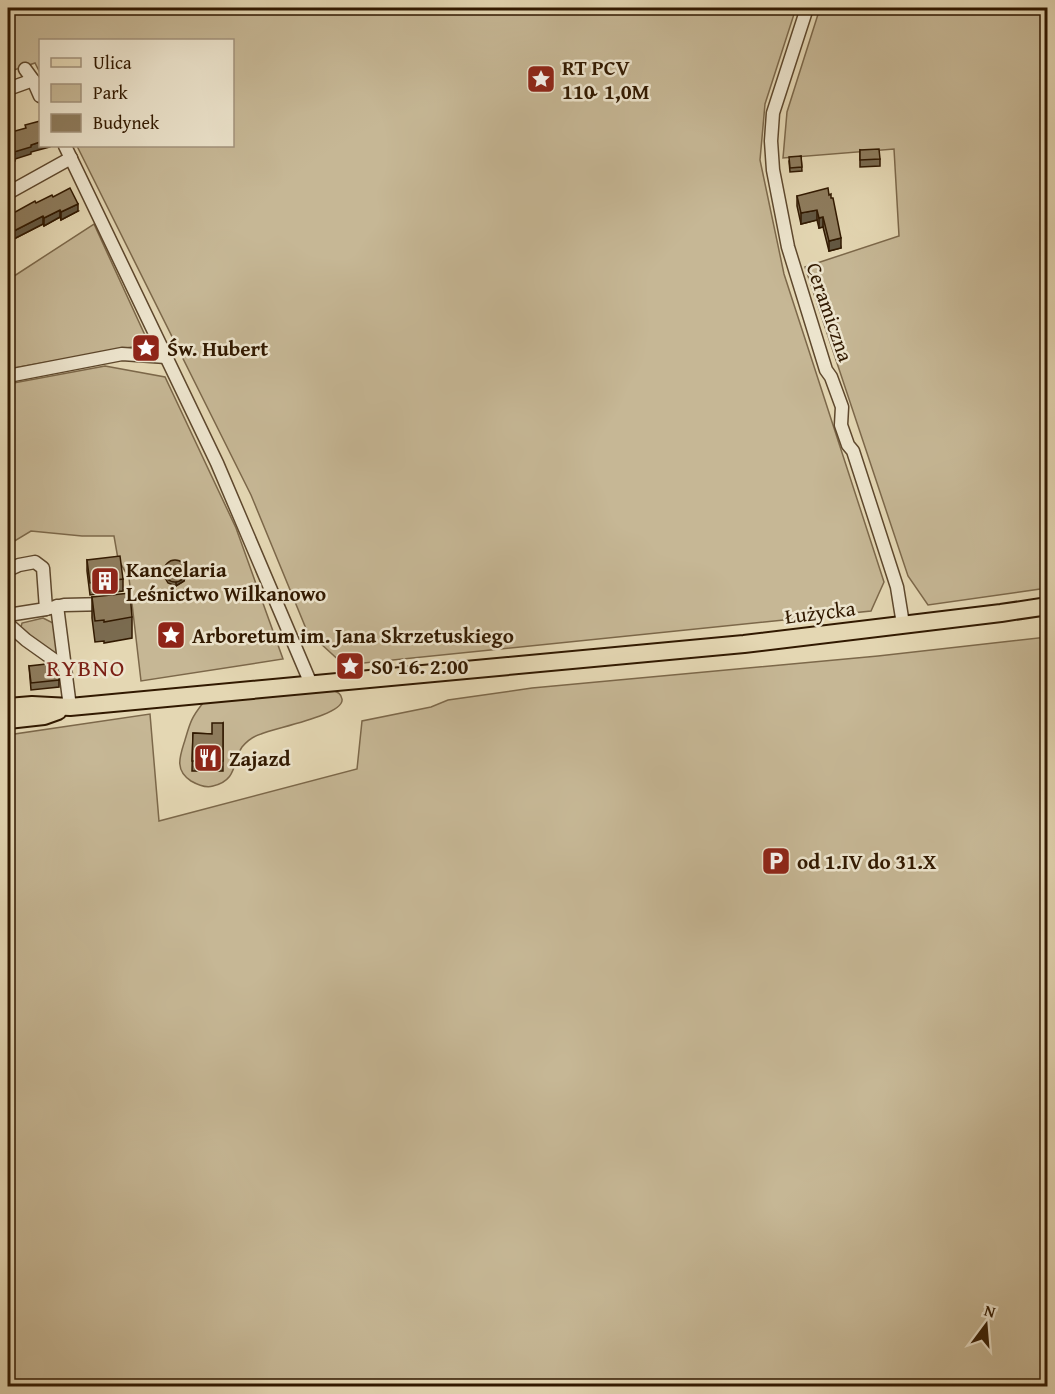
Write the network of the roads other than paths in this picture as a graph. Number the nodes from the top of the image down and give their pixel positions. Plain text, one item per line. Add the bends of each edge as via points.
1 (807, 8) edge
2 (25, 69) dead end
3 (33, 80) junction
4 (8, 89) edge
5 (39, 94) edge
6 (65, 147) edge
7 (71, 158) junction
8 (8, 193) edge
9 (166, 357) junction
10 (8, 376) edge
11 (8, 570) edge
12 (124, 604) edge
13 (1047, 606) edge
14 (52, 608) junction
15 (8, 615) edge
16 (8, 624) edge
17 (903, 624) junction
18 (64, 667) junction
19 (311, 684) junction
20 (8, 707) edge
21 (70, 707) junction
22 (8, 720) edge

1 - 17 street, Ceramiczna via 773,113 773,170 795,273 842,407 841,425 897,587
2 - 3 street
3 - 4 street
3 - 5 street
6 - 7 street
7 - 8 street
7 - 9 street
9 - 10 street via 122,354
9 - 19 street via 217,463
11 - 14 street via 35,562 43,568
12 - 14 street via 86,603
13 - 17 main road, Łużycka
14 - 15 street
14 - 18 street
16 - 18 street
17 - 19 main road, Łużycka via 744,644
18 - 21 street
19 - 21 main road, Łużycka
20 - 21 main road
21 - 22 main road via 44,716

